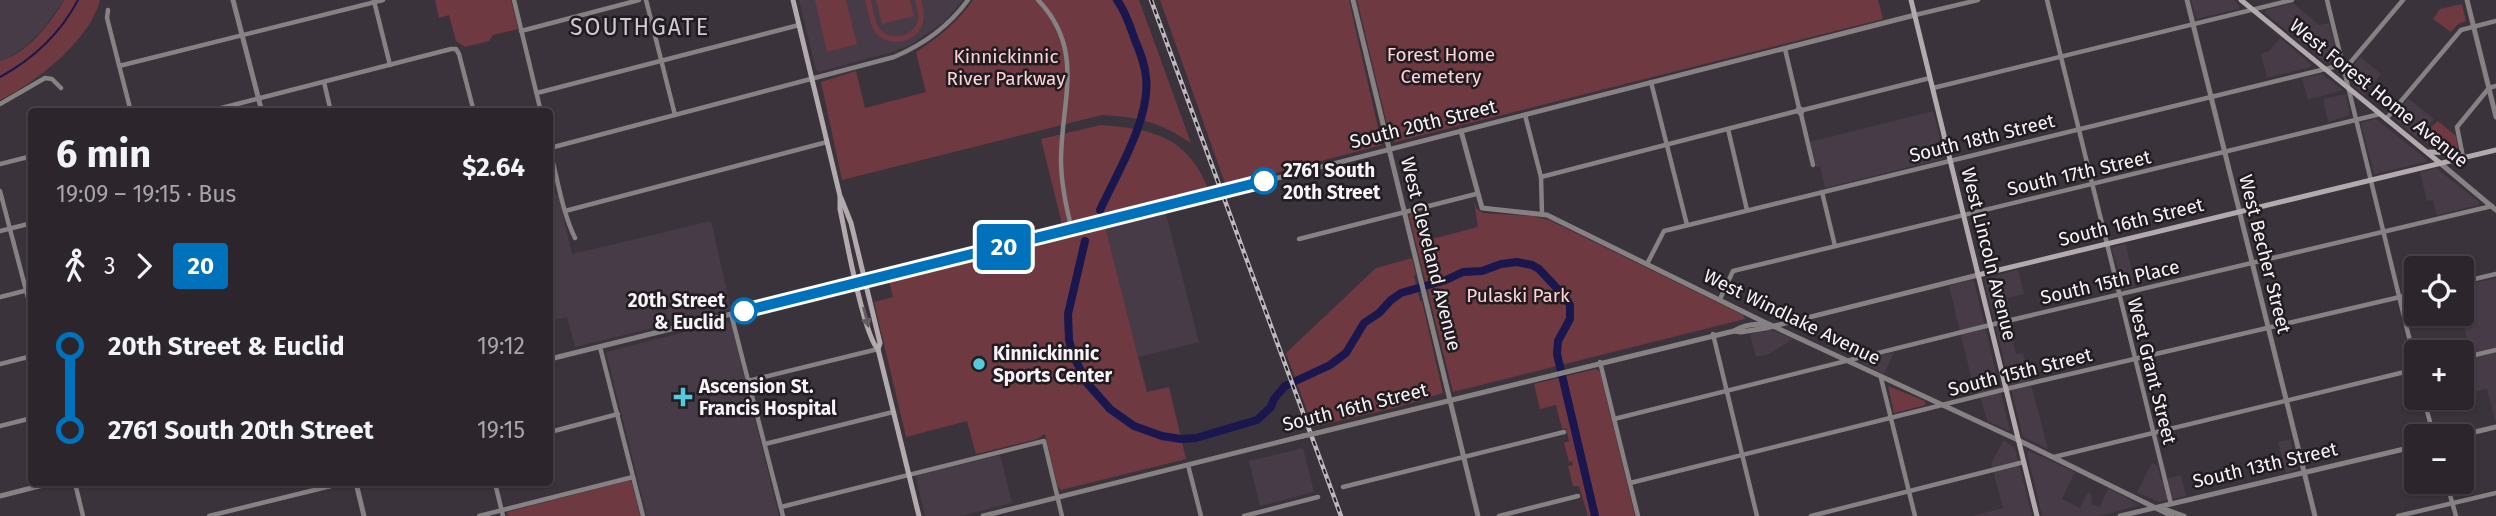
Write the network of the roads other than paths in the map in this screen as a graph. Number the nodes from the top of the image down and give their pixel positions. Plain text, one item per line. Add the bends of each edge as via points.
1 (234, 0) edge
2 (383, 0) edge
3 (514, 0) edge
4 (639, 0) edge
5 (646, 0) edge
6 (793, 0) edge
7 (968, 0) edge
8 (1038, 0) edge
9 (1353, 0) edge
10 (1911, 0) edge
11 (1978, 0) edge
12 (2047, 0) edge
13 (2187, 0) edge
14 (2241, 0) edge
15 (2292, 0) edge
16 (2327, 0) edge
17 (2403, 0) edge
18 (2467, 0) edge
19 (374, 1) edge
20 (108, 9) dead end
21 (2253, 10) junction
22 (1915, 15) junction
23 (2496, 21) edge
24 (2193, 24) junction
25 (799, 25) junction
26 (2474, 27) junction
27 (521, 31) junction
28 (243, 35) junction
29 (1784, 48) junction
30 (2061, 57) junction
31 (662, 61) junction
32 (390, 65) junction
33 (2343, 65) junction
34 (119, 66) junction
35 (2325, 69) junction
36 (1930, 78) junction
37 (812, 79) junction
38 (324, 82) junction
39 (1651, 82) junction
40 (2496, 86) edge
41 (61, 88) dead end
42 (1933, 88) junction
43 (2489, 88) junction
44 (2349, 89) junction
45 (537, 93) junction
46 (2210, 97) junction
47 (259, 98) junction
48 (0, 104) edge
49 (130, 108) edge
50 (221, 108) edge
51 (261, 108) edge
52 (330, 108) edge
53 (471, 108) edge
54 (540, 108) edge
55 (1800, 111) junction
56 (2380, 114) junction
57 (675, 115) junction
58 (1525, 115) junction
59 (2496, 117) edge
60 (2386, 119) junction
61 (2356, 120) junction
62 (2078, 129) junction
63 (1728, 130) junction
64 (1461, 131) junction
65 (827, 142) junction
66 (1667, 144) junction
67 (553, 147) edge
68 (1389, 149) junction
69 (2496, 150) edge
70 (2224, 152) junction
71 (2427, 152) junction
72 (28, 157) edge
73 (2463, 158) junction
74 (1950, 160) junction
75 (553, 161) edge
76 (2440, 163) junction
77 (0, 164) edge
78 (1813, 166) dead end
79 (1541, 177) junction
80 (2371, 180) junction
81 (2092, 184) junction
82 (0, 191) edge
83 (1822, 192) junction
84 (1476, 194) junction
85 (840, 196) junction
86 (2494, 208) edge
87 (1747, 210) junction
88 (565, 211) junction
89 (1404, 212) junction
90 (2239, 212) junction
91 (1542, 213) junction
92 (1963, 215) junction
93 (28, 224) edge
94 (1687, 225) junction
95 (10, 229) junction
96 (1072, 230) junction
97 (0, 231) edge
98 (2383, 231) junction
99 (575, 237) dead end
100 (1299, 239) dead end
101 (855, 240) junction
102 (847, 242) junction
103 (2107, 244) junction
104 (1835, 246) junction
105 (2252, 263) junction
106 (1647, 264) junction
107 (2496, 274) edge
108 (1978, 275) junction
109 (2474, 279) edge
110 (866, 282) junction
111 (857, 284) junction
112 (28, 287) edge
113 (28, 290) edge
114 (2119, 294) junction
115 (2404, 296) edge
116 (0, 297) edge
117 (2399, 297) junction
118 (1720, 299) junction
119 (1747, 312) junction
120 (731, 314) junction
121 (1990, 325) junction
122 (1774, 326) junction
123 (2268, 328) junction
124 (1738, 329) junction
125 (1713, 334) junction
126 (2410, 340) edge
127 (600, 347) junction
128 (878, 349) junction
129 (2496, 350) edge
130 (2474, 355) edge
131 (28, 357) edge
132 (553, 358) edge
133 (2135, 359) junction
134 (1848, 361) junction
135 (1600, 362) junction
136 (0, 364) edge
137 (2404, 372) edge
138 (1881, 378) junction
139 (748, 381) junction
140 (2006, 389) junction
141 (1727, 392) junction
142 (1450, 400) junction
143 (2286, 400) junction
144 (1944, 405) junction
145 (893, 412) junction
146 (618, 414) junction
147 (1891, 418) junction
148 (28, 419) edge
149 (1614, 419) junction
150 (0, 426) edge
151 (2496, 427) edge
152 (553, 431) edge
153 (1564, 432) dead end
154 (2153, 432) junction
155 (2474, 432) edge
156 (2018, 440) junction
157 (765, 444) junction
158 (2404, 449) edge
159 (1743, 456) junction
160 (1464, 457) junction
161 (2054, 457) junction
162 (2024, 462) junction
163 (1188, 465) junction
164 (2303, 472) junction
165 (909, 474) junction
166 (633, 477) junction
167 (1630, 484) junction
168 (39, 486) edge
169 (76, 486) edge
170 (331, 486) edge
171 (357, 486) edge
172 (496, 486) edge
173 (1343, 487) dead end
174 (1909, 492) junction
175 (2496, 493) edge
176 (2450, 494) edge
177 (0, 496) edge
178 (1578, 496) dead end
179 (1318, 497) dead end
180 (1057, 498) junction
181 (2452, 503) junction
182 (2171, 504) junction
183 (781, 506) junction
184 (2158, 507) junction
185 (503, 513) edge
186 (83, 516) edge
187 (209, 516) edge
188 (364, 516) edge
189 (480, 516) edge
190 (643, 516) edge
191 (783, 516) edge
192 (919, 516) edge
193 (983, 516) edge
194 (1062, 516) edge
195 (1201, 516) edge
196 (1244, 516) edge
197 (1478, 516) edge
198 (1499, 516) edge
199 (1638, 516) edge
200 (1757, 516) edge
201 (1811, 516) edge
202 (1915, 516) edge
203 (2037, 516) edge
204 (2120, 516) edge
205 (2172, 516) edge
206 (2184, 516) edge
207 (2315, 516) edge
208 (2398, 516) edge
209 (2456, 516) edge

1 - 28 street
2 - 19 street
3 - 27 street
4 - 27 street
5 - 31 street
6 - 25 main road
7 - 37 street via 946,26 912,49
8 - 96 street via 1055,25 1067,57 1069,87 1061,160
9 - 68 street, West Cleveland Avenue
10 - 22 main road, West Lincoln Avenue
11 - 22 street, South 20th Street
12 - 30 street, West Grant Street
13 - 24 street, West Becher Street
14 - 21 main road, West Forest Home Avenue
15 - 21 street
16 - 33 street
17 - 33 street via 2350,63
18 - 26 street
19 - 28 street
19 - 32 street
20 - 34 street
21 - 24 street
21 - 35 main road, West Forest Home Avenue
22 - 29 street, South 20th Street
22 - 36 main road, West Lincoln Avenue
23 - 26 street
24 - 30 street
24 - 46 street, West Becher Street
25 - 31 street
25 - 37 main road
26 - 43 street
26 - 60 street via 2460,30
27 - 45 street
28 - 34 street
28 - 47 street
29 - 39 street, South 20th Street
29 - 55 street
30 - 42 street
30 - 62 street, West Grant Street
31 - 45 street
31 - 57 street
32 - 38 street
32 - 53 street via 456,49
33 - 35 street, South 18th Street
33 - 44 street
34 - 49 street
35 - 44 main road, West Forest Home Avenue
35 - 46 street, South 18th Street
36 - 42 main road, West Lincoln Avenue
36 - 55 street
37 - 57 street
37 - 65 main road
38 - 47 street
38 - 52 street
39 - 58 street, South 20th Street
39 - 66 street
40 - 43 street
41 - 48 street via 45,78
42 - 74 main road, West Lincoln Avenue
43 - 59 street
43 - 73 street via 2457,127
44 - 56 main road, West Forest Home Avenue
44 - 61 street
45 - 54 street
46 - 62 street, South 18th Street
46 - 70 street, West Becher Street
47 - 50 street
47 - 51 street
55 - 63 street
55 - 78 street
56 - 60 main road, West Forest Home Avenue
56 - 61 street, South 17th Street
57 - 67 street
58 - 64 street, South 20th Street
58 - 79 street
60 - 71 main road, West Forest Home Avenue
61 - 70 street, South 17th Street
61 - 80 street
62 - 74 street, South 18th Street
62 - 81 street, West Grant Street
63 - 66 street
63 - 87 street
64 - 68 street, South 20th Street
64 - 84 street
65 - 85 main road
65 - 88 street
66 - 79 street
66 - 94 street
68 - 89 street, West Cleveland Avenue
68 - 96 street, South 20th Street, bridge
69 - 73 main road, South 16th Street
70 - 81 street, South 17th Street
70 - 90 street, West Becher Street
71 - 73 main road via 2455,153
71 - 76 main road, West Forest Home Avenue
72 - 77 street
73 - 76 main road, South 16th Street
74 - 83 street, South 18th Street
74 - 92 main road, West Lincoln Avenue
75 - 88 street
76 - 80 main road, South 16th Street
76 - 86 street, West Forest Home Avenue
79 - 91 street
80 - 90 main road, South 16th Street
80 - 98 street
81 - 92 street, South 17th Street
81 - 103 street, West Grant Street
82 - 95 street
83 - 87 street, South 18th Street
83 - 104 street
84 - 89 street
84 - 91 street, West Windlake Avenue via 1484,209
85 - 101 main road
85 - 102 main road
86 - 98 street, South 15th Place
87 - 94 street, South 18th Street
88 - 99 street
89 - 100 street
89 - 142 street, West Cleveland Avenue
90 - 103 main road, South 16th Street
90 - 105 street, West Becher Street
91 - 106 street, West Windlake Avenue
92 - 104 street, South 17th Street
92 - 108 main road, West Lincoln Avenue
93 - 95 street
94 - 106 street, South 18th Street via 1663,232
95 - 97 street
95 - 112 street
96 - 110 street, South 20th Street
98 - 105 street, South 15th Place
98 - 117 street
101 - 102 main road
101 - 110 main road
102 - 111 main road
103 - 108 main road, South 16th Street
103 - 114 street, West Grant Street
104 - 118 street, South 17th Street via 1733,271
105 - 114 street, South 15th Place
105 - 123 street, West Becher Street
106 - 118 street, West Windlake Avenue
107 - 109 street
108 - 121 main road, West Lincoln Avenue
108 - 122 street, South 16th Street
110 - 111 street, South 20th Street
110 - 128 main road
111 - 120 street, South 20th Street
111 -> 128 main road
113 - 116 street
114 - 121 street, South 15th Place
114 - 133 street, West Grant Street
115 - 117 street, South 15th Street
117 - 123 street, South 15th Street
117 - 126 street
118 - 119 street, West Windlake Avenue
119 - 122 street, West Windlake Avenue
119 - 124 street
120 - 127 street, South 20th Street
120 - 139 street
121 - 134 street, South 15th Place
121 - 140 main road, West Lincoln Avenue
122 - 124 street, South 16th Street
122 - 134 street, West Windlake Avenue
123 - 133 street, South 15th Street
123 - 143 street, West Becher Street
124 - 125 street, South 16th Street
125 - 135 street, South 16th Street
125 - 141 street
127 - 132 street, South 20th Street
127 - 146 street
128 - 139 street
128 - 145 main road
129 - 130 street
131 - 136 street
133 - 140 street, South 15th Street
133 - 154 street, West Grant Street
134 - 138 street, West Windlake Avenue
134 - 141 street, South 15th Place
135 - 142 street, South 16th Street
135 - 149 street
137 - 143 street
138 - 144 street, West Windlake Avenue
138 - 147 street
139 - 157 street
140 - 144 street, South 15th Street
140 - 156 main road, West Lincoln Avenue
141 - 149 street, South 15th Place
141 - 159 street
142 - 160 street, West Cleveland Avenue
142 - 163 street, South 16th Street, bridge
143 - 154 street
143 - 164 street, West Becher Street
144 - 147 street, South 15th Street
144 - 156 street, West Windlake Avenue
145 - 157 street
145 - 165 main road
146 - 152 street
146 - 166 street
147 - 159 street, South 15th Street
147 - 174 street
148 - 150 street
149 - 167 street
151 - 155 street
153 - 160 street
154 - 161 street
154 - 182 street, West Grant Street
156 - 161 street, West Windlake Avenue
156 - 162 main road, West Lincoln Avenue
157 - 183 street
158 - 164 street, South 13th Street
159 - 167 street, South 15th Street
159 - 200 street
160 - 173 street
160 - 197 street, West Cleveland Avenue
161 - 184 street, West Windlake Avenue
162 - 174 street
162 - 203 main road, West Lincoln Avenue
163 - 180 street, South 16th Street
163 - 195 street
164 - 182 street, South 13th Street
164 - 207 street, West Becher Street
165 - 180 street via 1044,441
165 - 183 street
165 - 192 main road
166 - 185 street
166 - 190 street
167 - 199 street
168 - 177 street
169 - 186 street
170 - 187 street
171 - 188 street
172 - 185 street
174 - 201 street
174 - 202 street
175 - 181 street
176 - 181 street
178 - 198 street
179 - 196 street
180 - 193 street, South 16th Street
180 - 194 street
181 - 208 street
181 - 209 street
182 - 184 street, South 13th Street
183 - 191 street
184 - 204 street, South 13th Street
184 - 205 street, West Windlake Avenue
184 - 206 street, West Windlake Avenue
185 - 189 street

